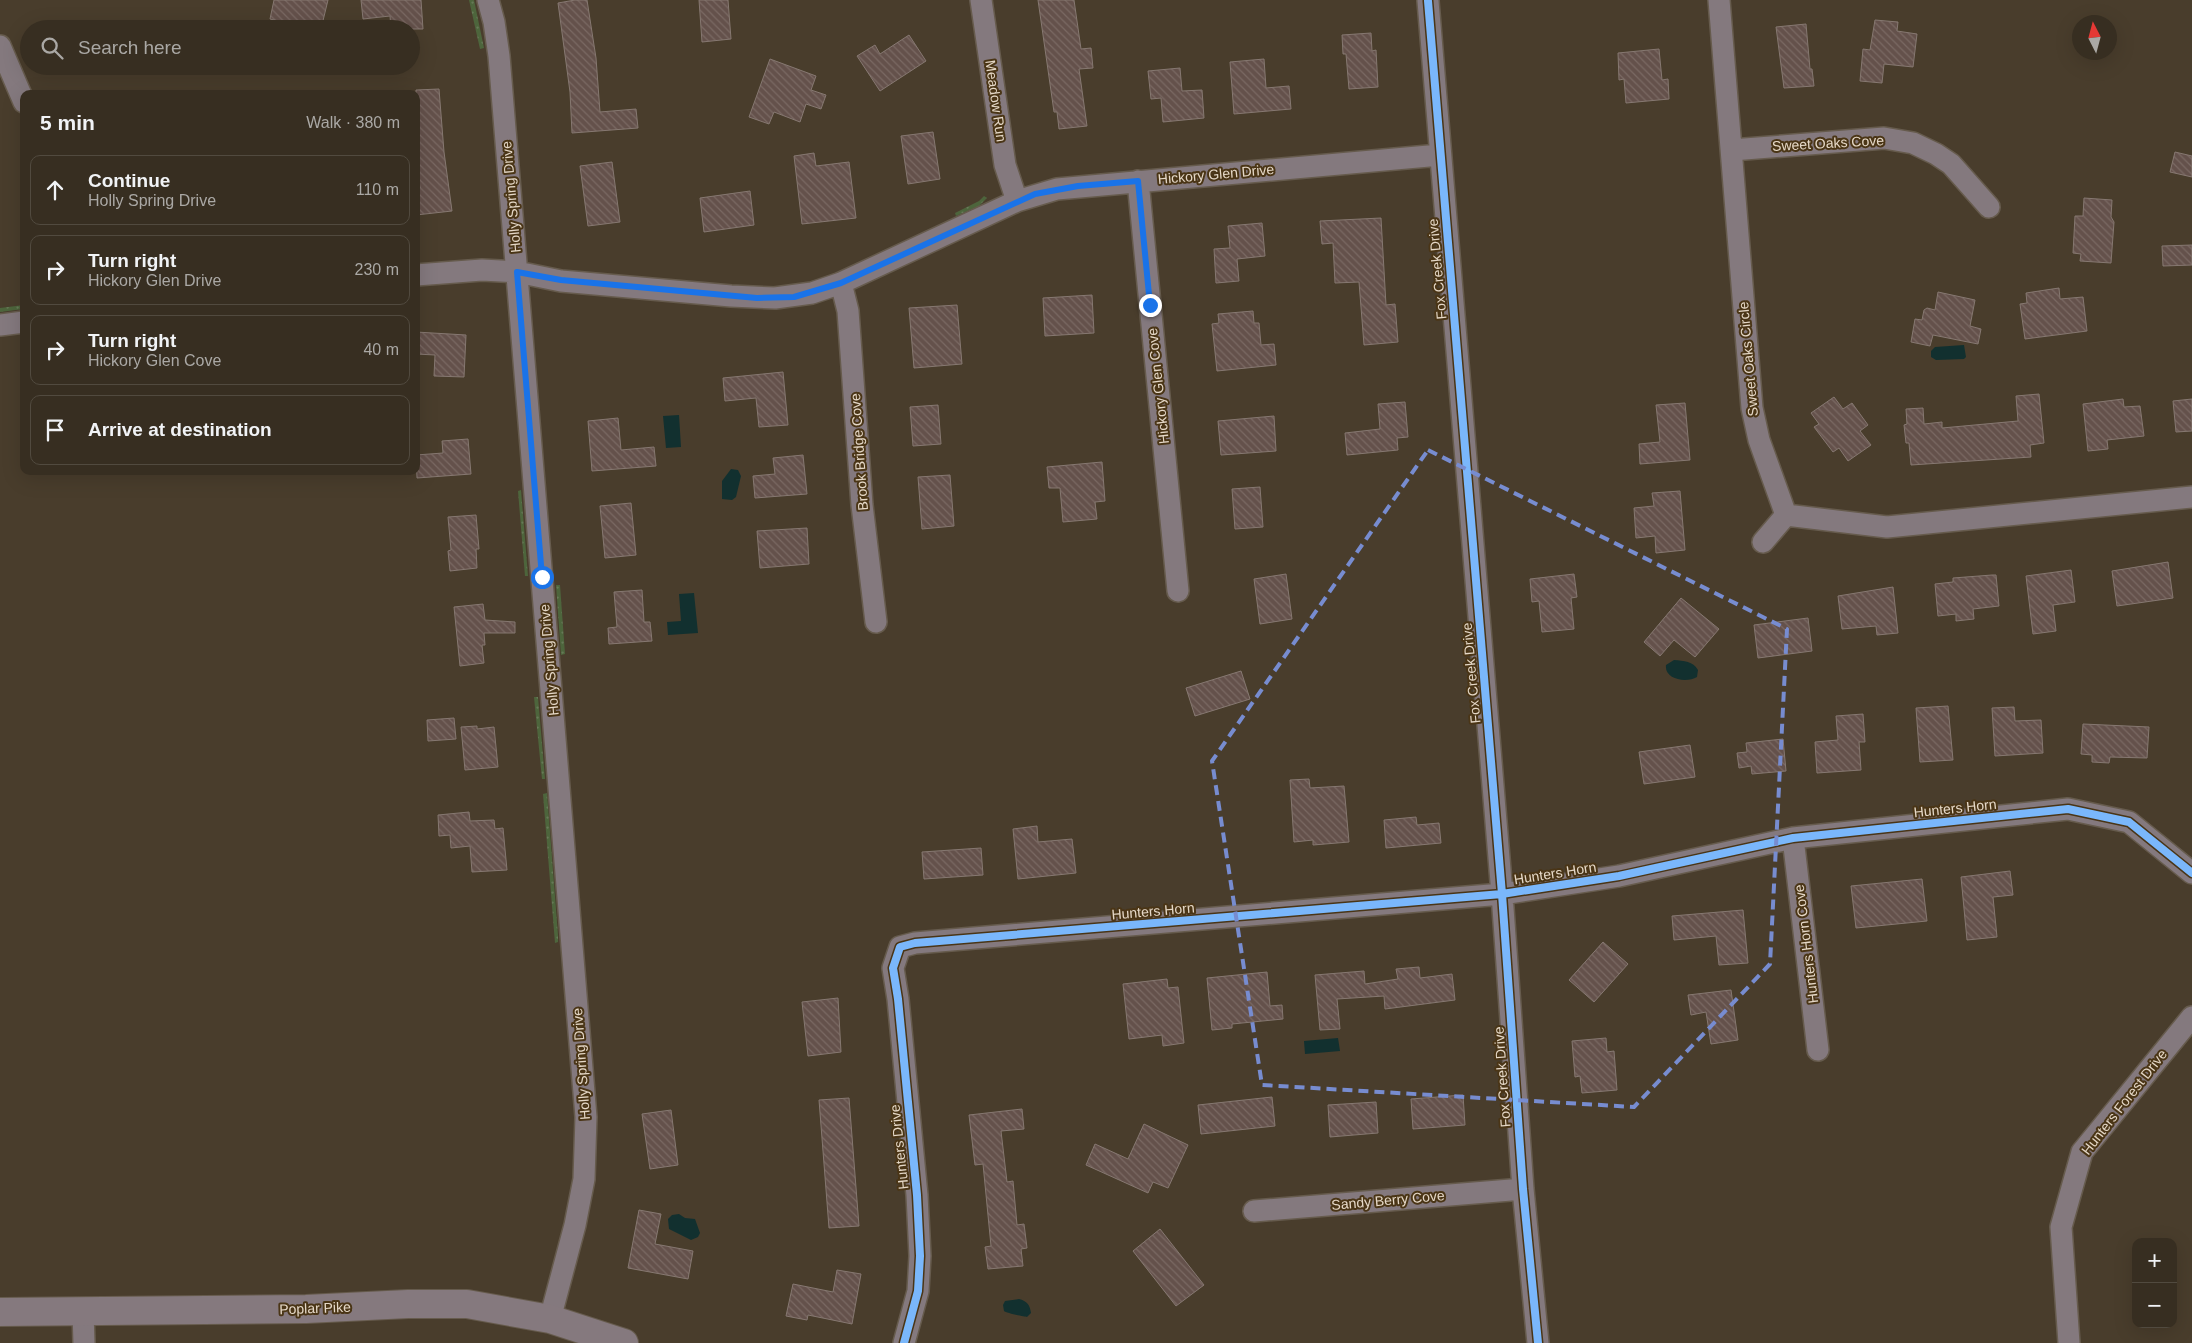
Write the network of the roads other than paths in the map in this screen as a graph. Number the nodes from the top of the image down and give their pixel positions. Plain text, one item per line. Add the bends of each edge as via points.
1 (488, 0) edge
2 (981, 0) edge
3 (1719, 0) edge
4 (1428, 1) edge
5 (0, 46) edge
6 (20, 93) edge
7 (1732, 150) junction
8 (1440, 154) junction
9 (1138, 181) junction
10 (1017, 201) junction
11 (1989, 207) dead end
12 (517, 272) junction
13 (420, 275) edge
14 (841, 283) junction
15 (20, 322) edge
16 (0, 325) edge
17 (2192, 497) edge
18 (1786, 515) junction
19 (1763, 542) dead end
20 (1178, 591) dead end
21 (876, 622) dead end
22 (1793, 838) junction
23 (2192, 873) edge
24 (1502, 894) junction
25 (900, 947) joint
26 (2192, 1016) edge
27 (1818, 1050) dead end
28 (1523, 1189) junction
29 (1254, 1211) dead end
30 (0, 1312) edge
31 (83, 1312) junction
32 (550, 1318) junction
33 (84, 1343) edge
34 (624, 1343) edge
35 (904, 1343) edge
36 (1538, 1343) edge
37 (2069, 1343) edge

1 - 12 street, Holly Spring Drive via 499,56
2 - 10 street, Meadow Run via 1005,165
3 - 7 street, Sweet Oaks Circle
4 - 8 street, Fox Creek Drive
5 - 6 street
7 - 11 street, Sweet Oaks Cove via 1884,138 1913,143 1951,164
7 - 18 street, Sweet Oaks Circle via 1752,408 1759,440
8 - 9 street, Hickory Glen Drive
8 - 24 street, Fox Creek Drive
9 - 10 street, Hickory Glen Drive via 1057,188
9 - 20 street, Hickory Glen Cove
10 - 14 street, Hickory Glen Drive
12 - 13 street, Hickory Glen Drive via 482,270
12 - 14 street, Hickory Glen Drive via 561,280 757,298 794,297
12 - 32 street, Holly Spring Drive via 586,1117 584,1179
14 - 21 street, Brook Bridge Cove via 848,311 862,506
15 - 16 street
17 - 18 street via 1887,527
18 - 19 street
22 - 23 street, Hunters Horn via 2068,809 2129,822
22 - 24 street, Hunters Horn via 1618,876
22 - 27 street, Hunters Horn Cove
24 - 25 street, Hunters Horn via 915,943
24 - 28 street, Fox Creek Drive
25 - 35 street, Hunters Drive via 893,968 917,1194 920,1256 918,1291
26 - 37 street, Hunters Forest Drive via 2082,1152 2061,1227
28 - 29 street, Sandy Berry Cove
28 - 36 street, Fox Creek Drive
30 - 31 main road, Poplar Pike
31 - 32 main road, Poplar Pike via 467,1304
31 - 33 street
32 - 34 main road, Poplar Pike

